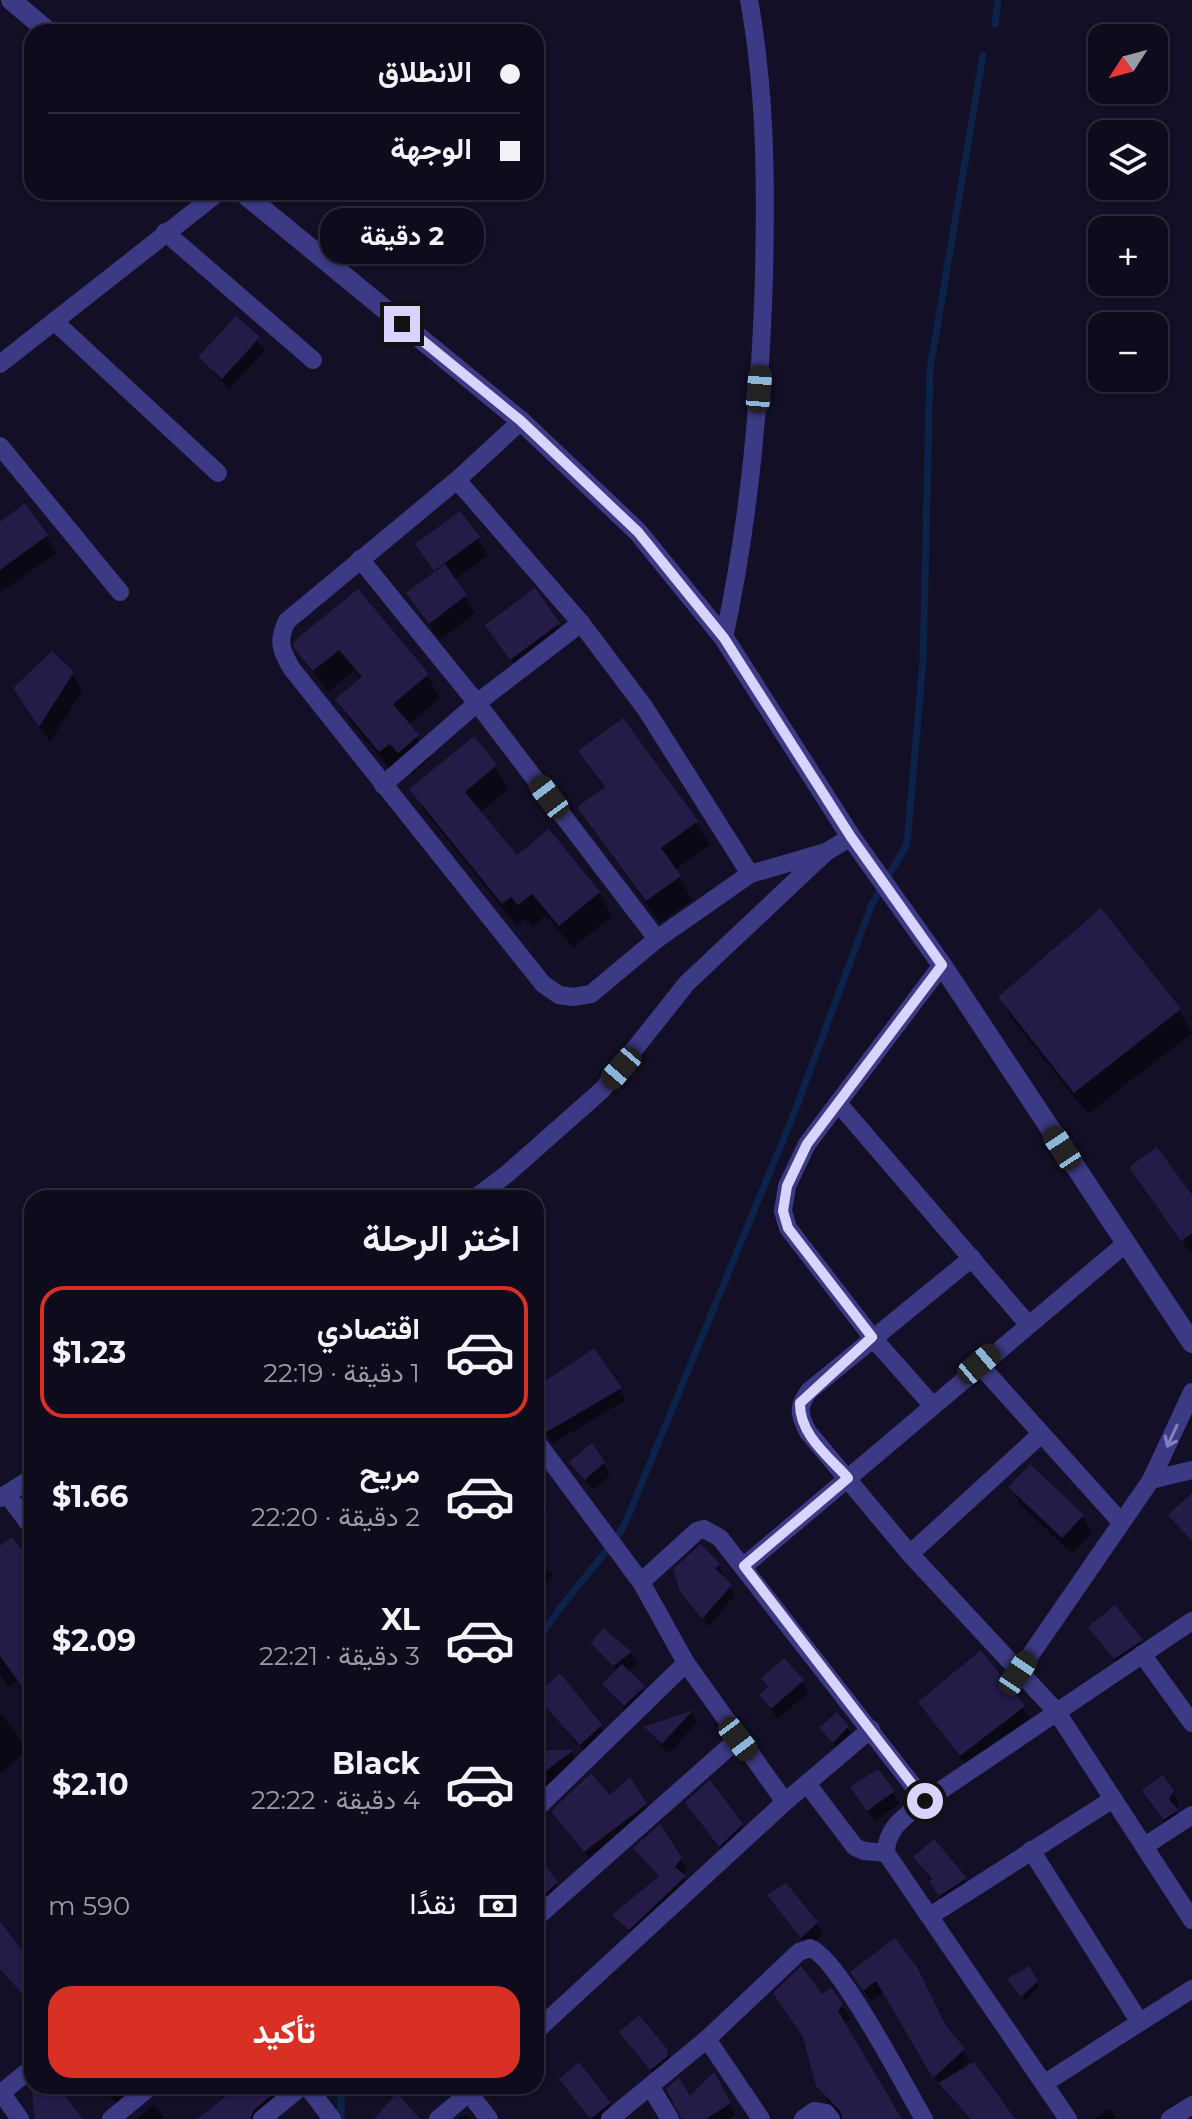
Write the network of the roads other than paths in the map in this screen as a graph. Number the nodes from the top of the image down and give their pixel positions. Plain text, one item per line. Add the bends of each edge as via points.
1 (11, 0) edge
2 (749, 0) edge
3 (40, 24) edge
4 (208, 200) edge
5 (252, 200) edge
6 (165, 232) junction
7 (54, 321) junction
8 (313, 360) dead end
9 (0, 364) edge
10 (521, 421) junction
11 (0, 446) edge
12 (218, 473) dead end
13 (457, 480) junction
14 (360, 559) junction
15 (120, 592) dead end
16 (581, 623) junction
17 (724, 638) junction
18 (477, 703) junction
19 (383, 785) junction
20 (851, 837) junction
21 (826, 852) junction
22 (750, 874) junction
23 (657, 939) junction
24 (942, 965) junction
25 (838, 1103) junction
26 (485, 1190) edge
27 (1125, 1244) junction
28 (972, 1258) junction
29 (1027, 1323) junction
30 (872, 1337) junction
31 (1192, 1343) edge
32 (979, 1364) junction
33 (1192, 1392) edge
34 (932, 1405) junction
35 (1040, 1435) junction
36 (544, 1451) edge
37 (1192, 1470) edge
38 (848, 1478) junction
39 (1151, 1480) junction
40 (24, 1483) edge
41 (3, 1496) edge
42 (24, 1519) edge
43 (1120, 1521) junction
44 (910, 1554) junction
45 (744, 1566) junction
46 (641, 1582) junction
47 (1192, 1621) edge
48 (1142, 1654) junction
49 (686, 1663) junction
50 (1018, 1673) junction
51 (1056, 1711) junction
52 (1192, 1723) edge
53 (871, 1729) junction
54 (738, 1739) junction
55 (808, 1785) junction
56 (1113, 1799) junction
57 (544, 1801) edge
58 (925, 1801) junction
59 (785, 1802) junction
60 (1192, 1815) edge
61 (1145, 1846) junction
62 (1031, 1850) junction
63 (886, 1853) junction
64 (544, 1911) edge
65 (930, 1916) junction
66 (1192, 1920) edge
67 (1192, 1989) edge
68 (1139, 2021) junction
69 (544, 2024) edge
70 (707, 2039) junction
71 (24, 2074) edge
72 (1045, 2083) junction
73 (650, 2086) junction
74 (1, 2092) edge
75 (141, 2094) edge
76 (295, 2094) edge
77 (312, 2094) edge
78 (468, 2094) edge
79 (475, 2094) edge
80 (1192, 2105) edge
81 (20, 2119) edge
82 (111, 2119) edge
83 (262, 2119) edge
84 (332, 2119) edge
85 (438, 2119) edge
86 (489, 2119) edge
87 (610, 2119) edge
88 (670, 2119) edge
89 (761, 2119) edge
90 (803, 2119) edge
91 (831, 2119) edge
92 (924, 2119) edge
93 (1068, 2119) edge
94 (1170, 2119) edge

1 - 3 street
2 - 17 street via 761,63 767,160 762,360 749,507
4 - 6 street
5 - 10 street
6 - 7 street
6 - 8 street
7 - 9 street
7 - 12 street
10 - 13 street
10 - 17 street via 638,532
11 - 15 street
13 - 14 street
13 - 16 street
14 - 18 street
14 - 19 street via 287,621 281,651
16 - 18 street
16 - 22 street via 645,708
17 - 20 street
18 - 19 street
18 - 23 street
19 - 23 street via 543,984 559,995 591,994
20 - 21 street
20 - 24 street
21 - 22 street
21 - 26 street via 687,983 602,1090
22 - 23 street
24 - 25 street
24 - 27 street
25 - 28 street
25 - 30 street via 807,1144 787,1186 783,1211 788,1228
27 - 29 street
27 - 31 street
28 - 29 street
28 - 30 street
29 - 32 street
30 - 34 street
30 - 38 street via 800,1403 799,1416 808,1432
32 - 34 street
32 - 35 street
33 -> 39 street
34 - 38 street
35 - 43 street
35 - 44 street
36 - 46 street
37 - 39 street
38 - 44 street
38 - 45 street
39 - 43 street
40 - 41 street
41 - 42 street
43 - 50 street
44 - 50 street
45 - 46 street via 720,1538 704,1529
45 - 53 street
46 - 49 street
47 - 48 street
48 - 51 street
48 - 52 street
49 - 54 street
49 - 57 street
50 - 51 street
51 - 56 street
51 - 58 street
53 - 55 street
53 - 58 street
54 - 59 street
54 - 64 street
55 - 59 street
55 - 63 street via 855,1847
56 - 61 street
56 - 62 street
58 - 63 street via 891,1831
59 - 69 street
60 - 61 street
61 - 66 street
62 - 65 street
62 - 68 street
63 - 65 street
65 - 72 street
67 - 68 street
68 - 72 street
70 - 73 street
70 - 89 street
70 - 92 street via 799,1952 819,1951
71 - 74 street
72 - 93 street
73 - 87 street
73 - 88 street
74 - 81 street
75 - 82 street
76 - 83 street
77 - 84 street
78 - 85 street
79 - 86 street
80 - 94 street
90 - 91 street via 814,2111

